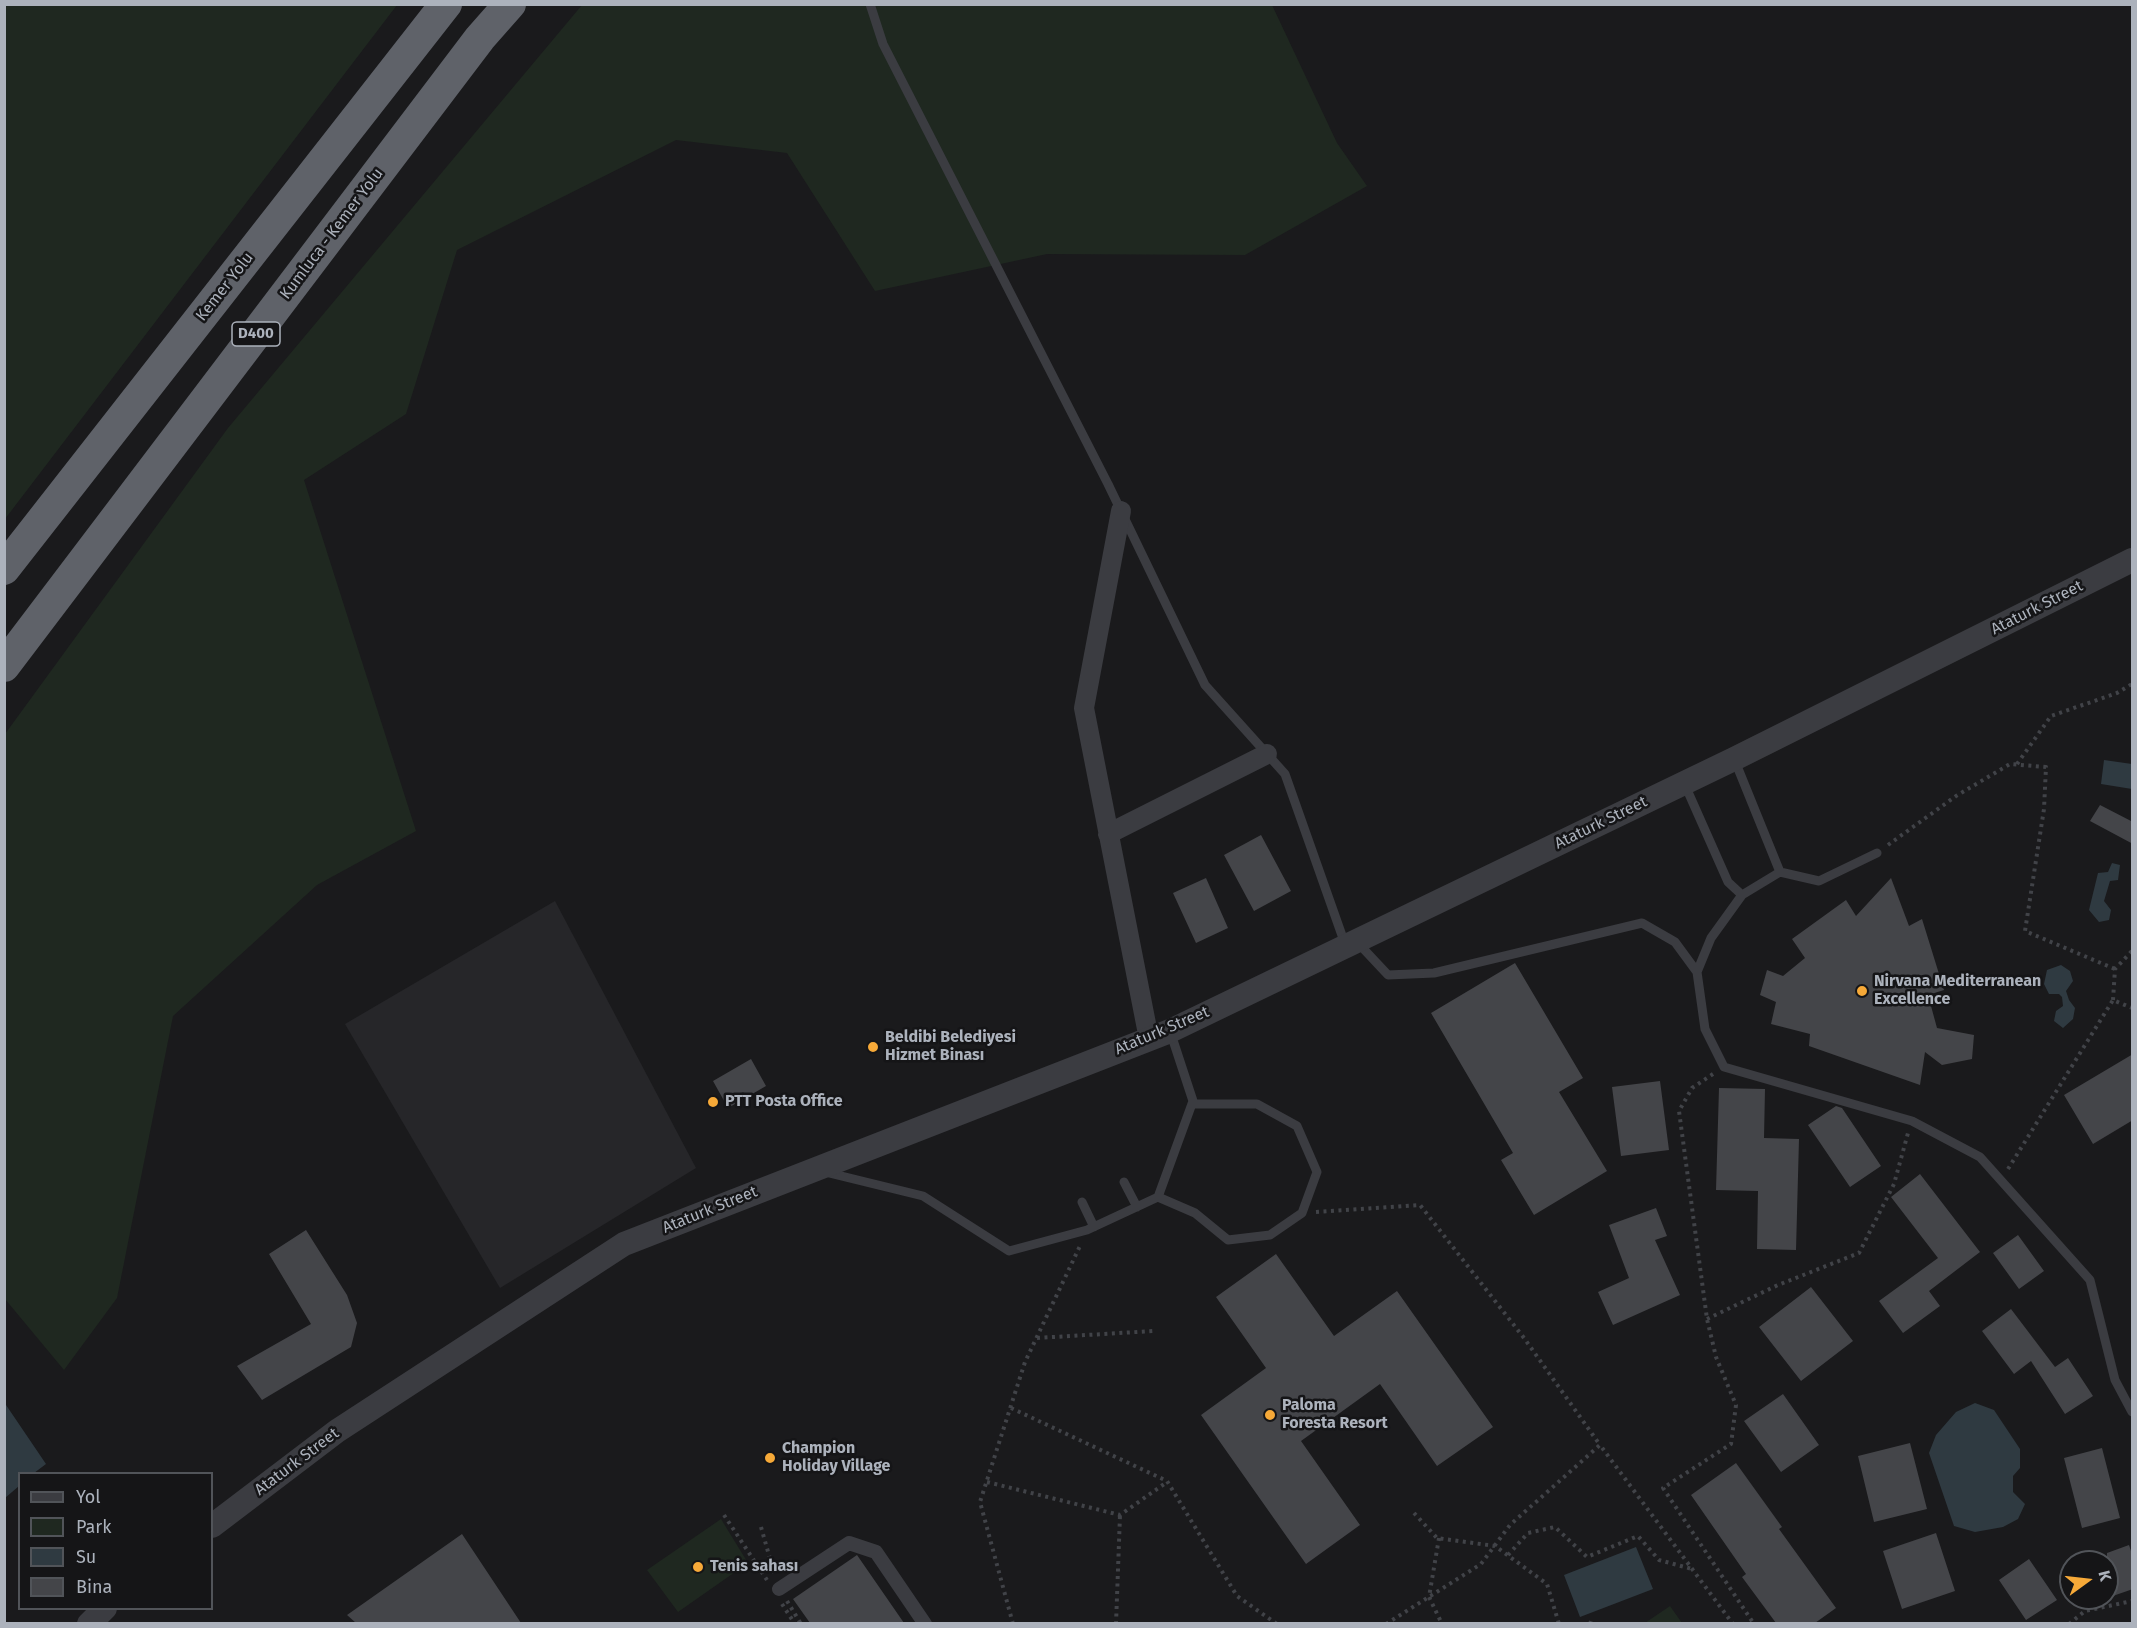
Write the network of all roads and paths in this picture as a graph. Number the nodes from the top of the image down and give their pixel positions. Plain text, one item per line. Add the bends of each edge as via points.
1 (446, 4) edge
2 (510, 4) edge
3 (870, 4) edge
4 (1121, 511) junction
5 (2133, 560) edge
6 (4, 569) edge
7 (4, 666) edge
8 (2133, 684) edge
9 (1268, 754) junction
10 (1734, 759) junction
11 (2017, 764) junction
12 (1684, 783) junction
13 (1108, 834) junction
14 (1877, 853) joint
15 (1780, 872) junction
16 (1742, 895) junction
17 (1351, 944) junction
18 (2133, 951) edge
19 (2115, 969) junction
20 (1697, 972) junction
21 (2113, 1000) junction
22 (2133, 1008) edge
23 (1159, 1035) junction
24 (1724, 1067) junction
25 (1192, 1104) junction
26 (1912, 1120) junction
27 (814, 1169) junction
28 (2001, 1179) junction
29 (1124, 1182) dead end
30 (1158, 1197) junction
31 (1082, 1202) dead end
32 (1137, 1207) junction
33 (1302, 1213) junction
34 (1091, 1228) junction
35 (1707, 1319) junction
36 (1154, 1331) dead end
37 (1037, 1338) junction
38 (1011, 1408) junction
39 (2133, 1412) edge
40 (1600, 1445) junction
41 (1167, 1481) junction
42 (987, 1482) junction
43 (1414, 1513) dead end
44 (724, 1515) dead end
45 (1120, 1515) junction
46 (213, 1525) edge
47 (1439, 1538) junction
48 (1495, 1546) junction
49 (1508, 1555) junction
50 (1693, 1569) junction
51 (775, 1589) junction
52 (1429, 1598) junction
53 (2133, 1601) edge
54 (103, 1610) edge
55 (89, 1623) edge
56 (795, 1623) edge
57 (925, 1623) edge
58 (1013, 1623) edge
59 (1116, 1623) edge
60 (1277, 1623) edge
61 (1386, 1623) edge
62 (1442, 1623) edge
63 (1559, 1623) edge
64 (1733, 1623) edge
65 (1754, 1623) edge
66 (2069, 1623) edge

1 - 6 highway, Kemer Yolu
2 - 7 highway, Kumluca - Kemer Yolu / D400 via 480,38
3 - 4 lane via 883,44
4 - 9 lane via 1205,685
4 - 13 street via 1084,708
5 - 10 street, Ataturk Street
8 - 11 path via 2051,716
9 - 13 street
9 - 17 lane via 1285,774
10 - 12 street, Ataturk Street
10 - 15 lane
11 - 14 path via 2010,764 1956,796
11 - 19 path via 2046,767 2044,809 2025,931
12 - 16 lane via 1728,882
12 - 17 street, Ataturk Street
13 - 23 street
14 - 15 lane via 1819,881
15 - 16 lane
16 - 20 lane via 1711,938
17 - 20 lane via 1388,975 1434,973 1642,923 1675,942
17 - 23 street, Ataturk Street
18 - 19 path
19 - 21 path
20 - 24 lane via 1705,1029
21 - 22 path
21 - 28 path
23 - 25 lane
23 - 27 street, Ataturk Street
24 - 26 lane
24 - 35 path via 1692,1088 1679,1111
25 - 30 lane
25 - 33 lane via 1257,1104 1297,1126 1317,1173
26 - 28 lane via 1980,1157
26 - 35 path via 1894,1184 1859,1253
27 - 34 lane via 923,1196 1009,1251
27 - 46 street, Ataturk Street via 624,1244 337,1431
28 - 39 lane via 2090,1281 2115,1380
29 - 32 lane
30 - 32 lane
30 - 33 lane via 1195,1213 1228,1240 1270,1235
31 - 34 lane
32 - 34 lane
33 - 40 path via 1420,1206 1524,1338
34 - 37 path
35 - 65 path via 1716,1357 1736,1405 1731,1444 1663,1488
36 - 37 path
37 - 38 path
38 - 41 path
38 - 42 path
40 - 48 path via 1510,1525
40 - 50 path
41 - 45 path
41 - 60 path via 1237,1596
42 - 45 path
42 - 58 path via 980,1502
43 - 47 path
44 - 51 path
45 - 59 path
47 - 48 path
47 - 52 path
48 - 49 path
48 - 52 path via 1481,1564
49 - 50 path via 1528,1533 1555,1527 1587,1557 1638,1536 1659,1560
49 - 63 path via 1547,1584
50 - 64 path
51 - 56 path
51 - 57 street via 849,1543 876,1552
52 - 61 path
52 - 62 path
53 - 66 path via 2085,1611
54 - 55 street

